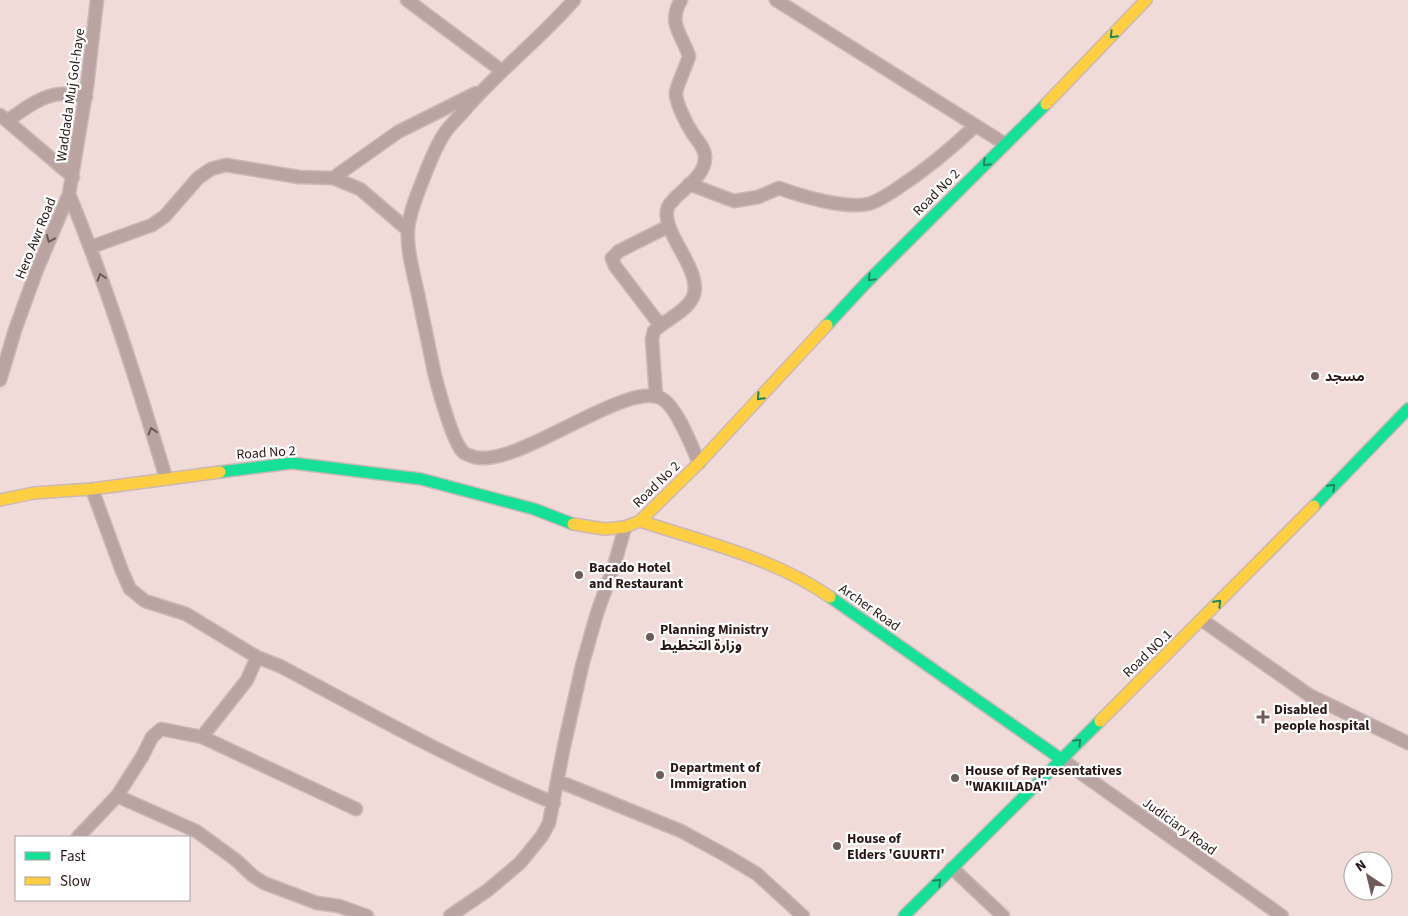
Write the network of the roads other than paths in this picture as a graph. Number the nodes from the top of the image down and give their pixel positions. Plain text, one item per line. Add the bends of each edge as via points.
1 (97, 0) edge
2 (407, 0) edge
3 (574, 0) edge
4 (681, 0) edge
5 (776, 0) edge
6 (1146, 0) edge
7 (502, 71) junction
8 (481, 91) junction
9 (86, 97) junction
10 (3, 118) edge
11 (976, 126) junction
12 (1005, 144) junction
13 (73, 177) junction
14 (333, 178) junction
15 (689, 184) junction
16 (69, 194) junction
17 (669, 226) junction
18 (408, 230) junction
19 (91, 248) junction
20 (660, 325) junction
21 (0, 380) edge
22 (656, 396) junction
23 (1408, 409) edge
24 (699, 463) junction
25 (166, 478) junction
26 (92, 489) junction
27 (0, 500) edge
28 (640, 521) junction
29 (625, 527) junction
30 (1202, 620) junction
31 (257, 657) junction
32 (202, 737) junction
33 (1408, 743) edge
34 (1061, 759) junction
35 (558, 782) junction
36 (117, 796) junction
37 (554, 803) junction
38 (356, 809) dead end
39 (79, 836) edge
40 (952, 868) junction
41 (366, 916) edge
42 (450, 916) edge
43 (803, 916) edge
44 (904, 916) edge
45 (1003, 916) edge
46 (1282, 916) edge

1 - 9 street, Waddada Muj Gol-haye
2 - 7 street
3 - 7 street
4 - 15 street via 675,24 689,56 676,93 689,128 705,152 702,171
5 - 11 street
6 -> 12 main road, Road No 2
7 - 8 street
8 - 14 street via 398,132
8 - 18 street via 444,134 412,206
9 - 10 street via 61,94 49,97
9 - 13 street, Waddada Muj Gol-haye
10 - 13 street
11 - 12 street
11 - 15 street via 911,180 868,204 844,204 804,197 779,188 758,197 734,201
12 -> 24 main road, Road No 2 via 866,282
13 - 16 street, Waddada Muj Gol-haye
14 - 18 street via 360,189
14 - 19 street via 226,165 211,169 152,225
15 - 17 street via 668,206
16 - 19 street
16 -> 21 street, Hero Awr Road via 24,305
17 - 20 street via 695,286 686,306
17 - 20 street via 619,251 612,258
18 - 22 street via 411,264 441,399 464,452 489,458 514,452 627,400
25 -> 19 street
20 - 22 street via 652,339
22 - 24 street via 664,400 680,422
30 -> 23 main road, Road NO.1
24 - 28 main road, Road No 2
25 - 26 main road, Road No 2
25 - 29 main road, Road No 2 via 292,464 421,479 534,509 576,526
26 - 27 main road, Road No 2
26 - 31 street via 130,589 145,601 186,614
28 - 29 main road, Road No 2
28 - 34 main road, Archer Road via 773,565 812,584
29 - 35 street via 582,666
30 - 33 street via 1309,695
34 -> 30 main road, Road NO.1
31 - 32 street via 247,680
31 - 37 street via 416,738
32 - 36 street via 161,729 152,737
32 - 38 street
34 - 40 main road, Road NO.1
34 - 46 street, Judiciary Road
35 - 37 street
35 - 43 street via 681,831 727,856 757,874
36 - 39 street
36 - 41 street via 196,831 264,883
37 - 42 street via 550,823 520,863
44 -> 40 main road, Road NO.1
40 - 45 street

